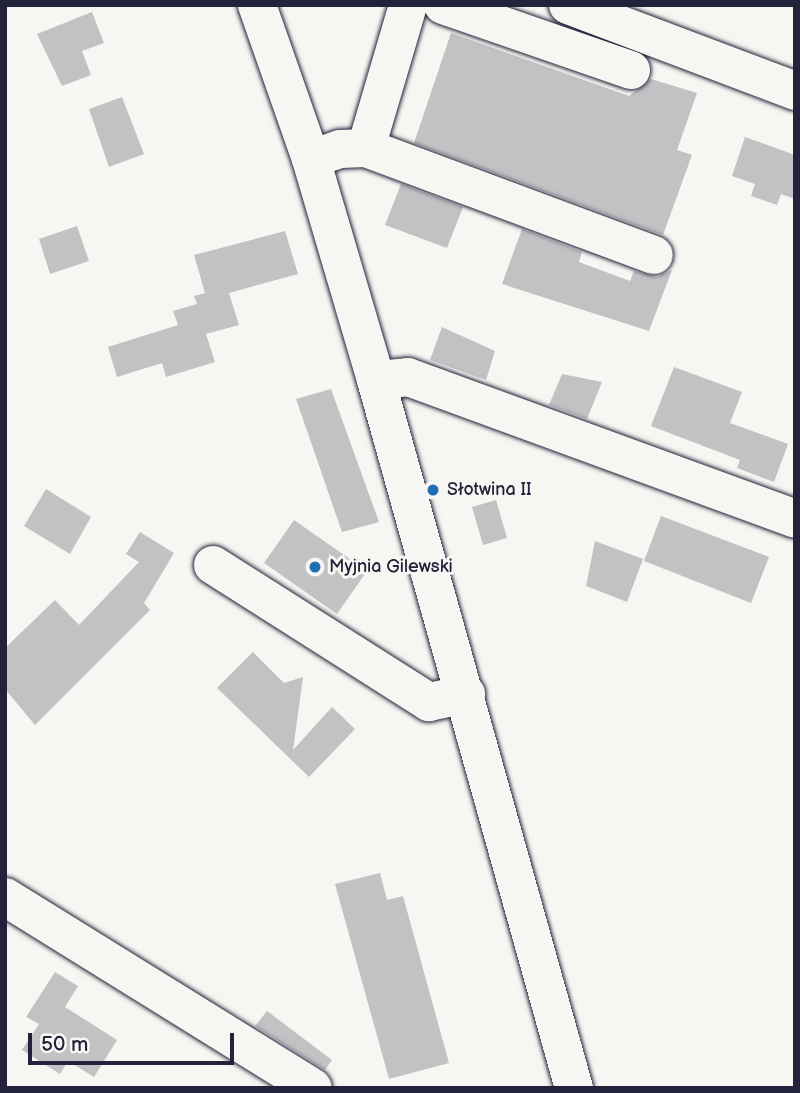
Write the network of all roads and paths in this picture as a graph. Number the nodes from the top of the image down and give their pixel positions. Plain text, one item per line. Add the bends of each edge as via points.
1 (257, 5) edge
2 (408, 5) edge
3 (443, 5) edge
4 (568, 5) edge
5 (631, 70) dead end
6 (795, 91) edge
7 (366, 148) junction
8 (311, 159) junction
9 (654, 255) dead end
10 (376, 380) junction
11 (795, 519) edge
12 (213, 565) dead end
13 (466, 694) junction
14 (5, 897) edge
15 (313, 1088) edge
16 (574, 1088) edge

1 - 8 main road
2 - 7 main road
3 - 5 main road
4 - 6 main road
7 - 8 main road via 340,149
7 - 9 main road
8 - 10 main road
10 - 11 main road via 408,377
10 - 13 main road
12 - 13 main road via 429,702
13 - 16 main road
14 - 15 main road

